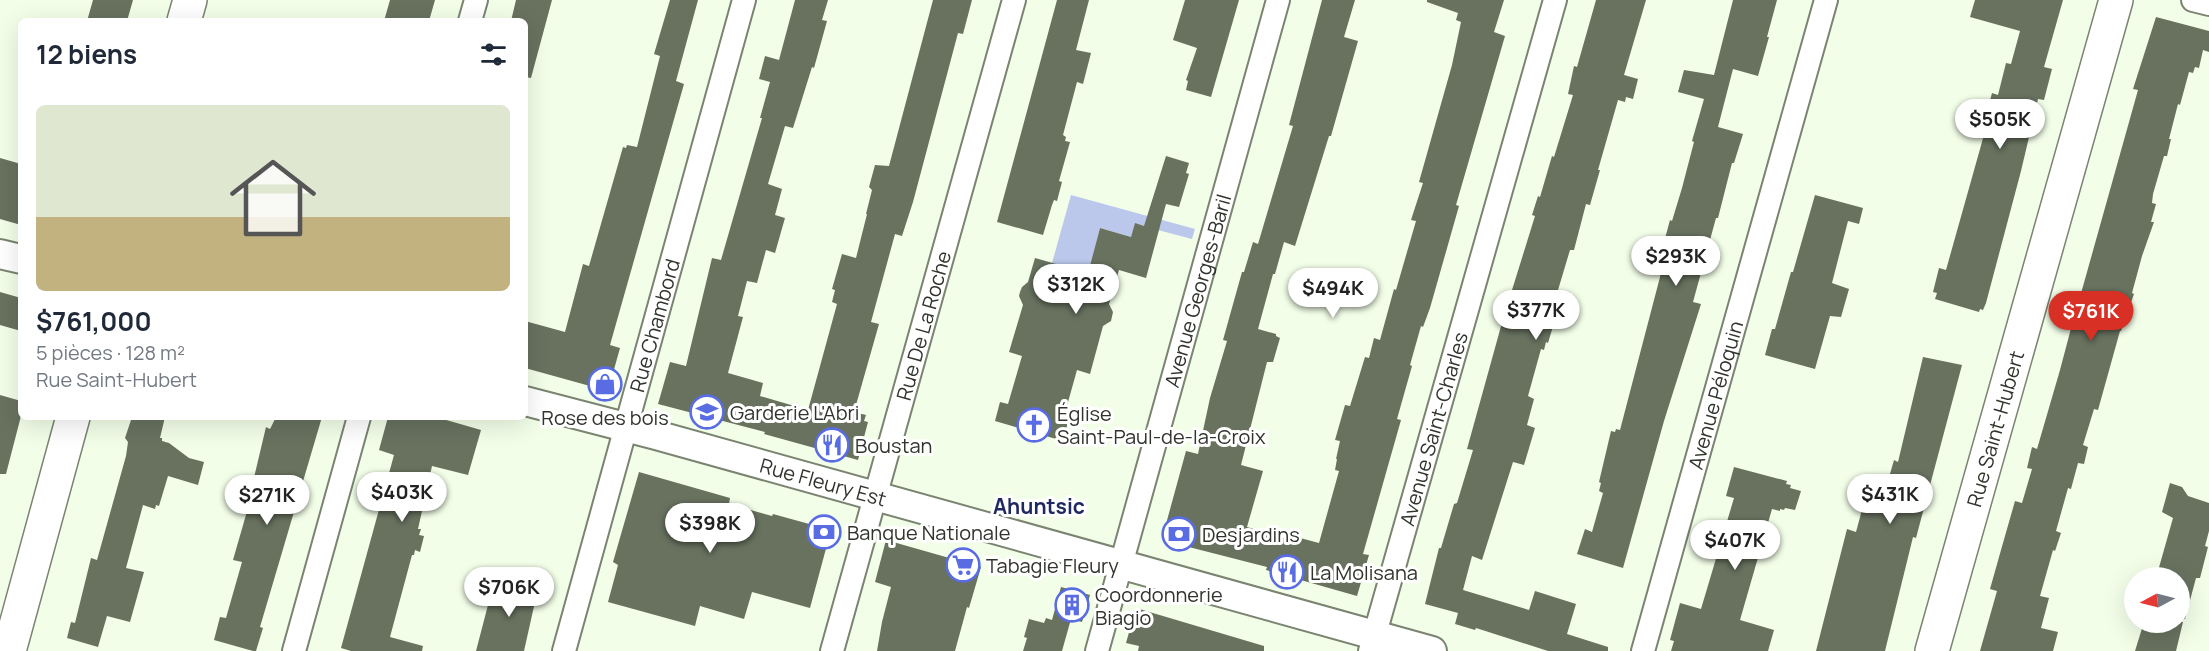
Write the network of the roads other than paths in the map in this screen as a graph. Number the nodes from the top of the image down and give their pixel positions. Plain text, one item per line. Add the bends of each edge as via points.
1 (190, 0) edge
2 (476, 0) edge
3 (744, 0) edge
4 (1014, 0) edge
5 (1278, 0) edge
6 (1555, 0) edge
7 (1827, 0) edge
8 (2116, 0) edge
9 (2193, 0) edge
10 (2209, 4) edge
11 (185, 18) edge
12 (471, 18) edge
13 (0, 254) edge
14 (18, 259) edge
15 (528, 402) edge
16 (72, 420) edge
17 (358, 420) edge
18 (625, 428) junction
19 (874, 497) junction
20 (1121, 565) junction
21 (1372, 643) edge
22 (9, 651) edge
23 (294, 651) edge
24 (564, 651) edge
25 (832, 651) edge
26 (1097, 651) edge
27 (1432, 651) edge
28 (1643, 651) edge
29 (1932, 651) edge

1 - 11 main road
2 - 12 street
3 - 18 street, Rue Chambord
4 - 19 street, Rue De La Roche
5 - 20 street, Avenue Georges-Baril
6 - 21 street, Avenue Saint-Charles
7 - 28 street, Avenue Péloquin
8 - 29 main road, Rue Saint-Hubert
9 - 10 street
13 - 14 street
15 - 18 street, Rue Fleury Est
16 - 22 main road
17 - 23 street
18 - 19 street, Rue Fleury Est
18 - 24 street, Rue Chambord
19 - 20 street, Rue Fleury Est
19 - 25 street, Rue De La Roche
20 - 21 street, Rue Fleury Est
20 - 26 street, Avenue Georges-Baril
21 - 27 street, Rue Fleury Est

